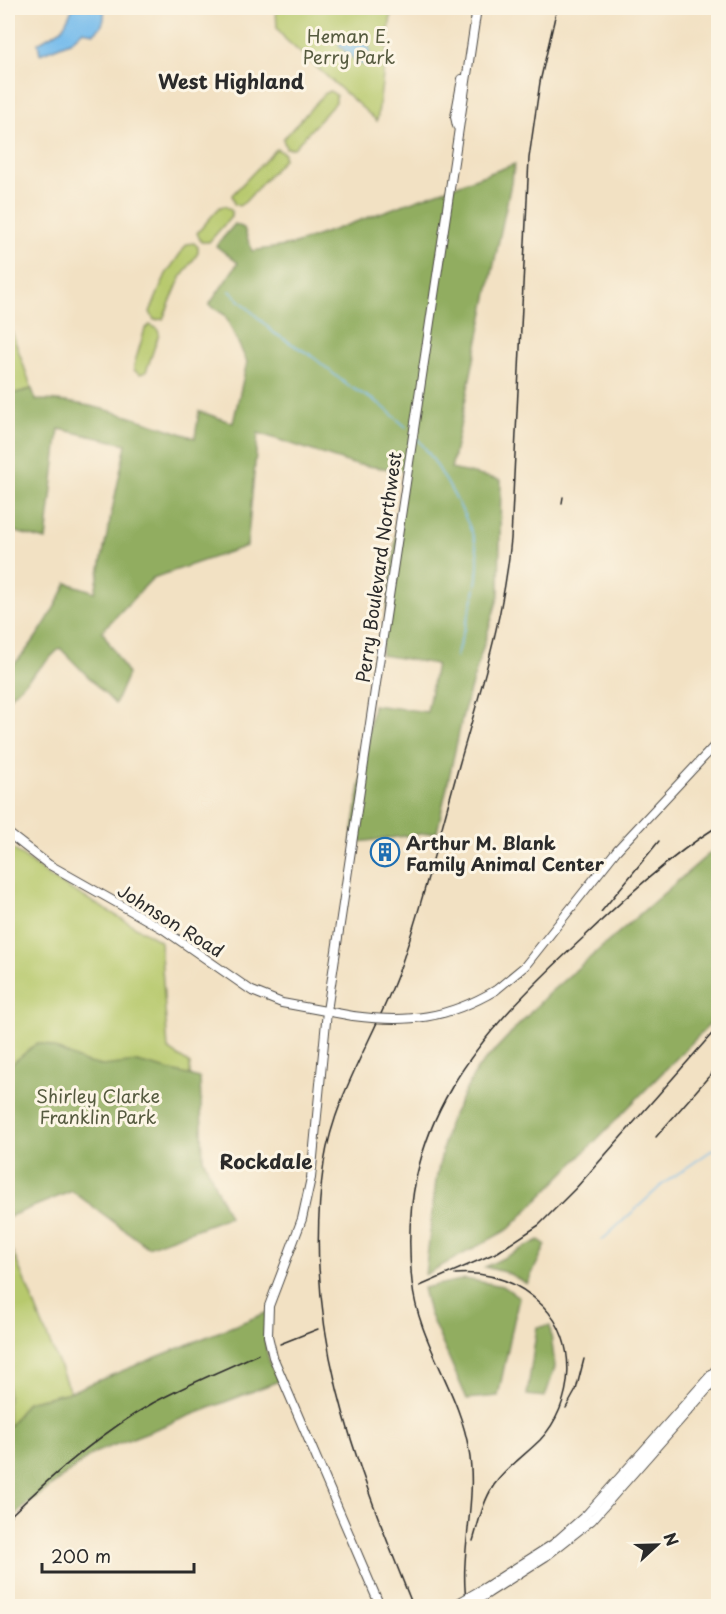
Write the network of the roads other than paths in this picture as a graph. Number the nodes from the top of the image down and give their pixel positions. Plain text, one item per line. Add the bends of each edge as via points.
1 (475, 8) edge
2 (718, 742) edge
3 (8, 833) edge
4 (327, 1011) junction
5 (718, 1367) edge
6 (718, 1377) edge
7 (485, 1591) junction
8 (380, 1606) edge
9 (453, 1606) edge
10 (467, 1606) edge

1 - 4 street, Perry Boulevard Northwest via 464,107
2 - 4 street, Johnson Road, bridge via 617,850 525,966 496,990 439,1015 389,1020
3 - 4 street, Johnson Road via 48,864 163,929 252,991 282,1003
4 - 8 street, Perry Boulevard Northwest via 311,1178 302,1219 269,1306 268,1336 273,1357
5 - 7 main road via 587,1514 553,1544
6 - 7 main road via 592,1520 545,1557
7 - 9 main road, bridge
7 - 10 main road, bridge

